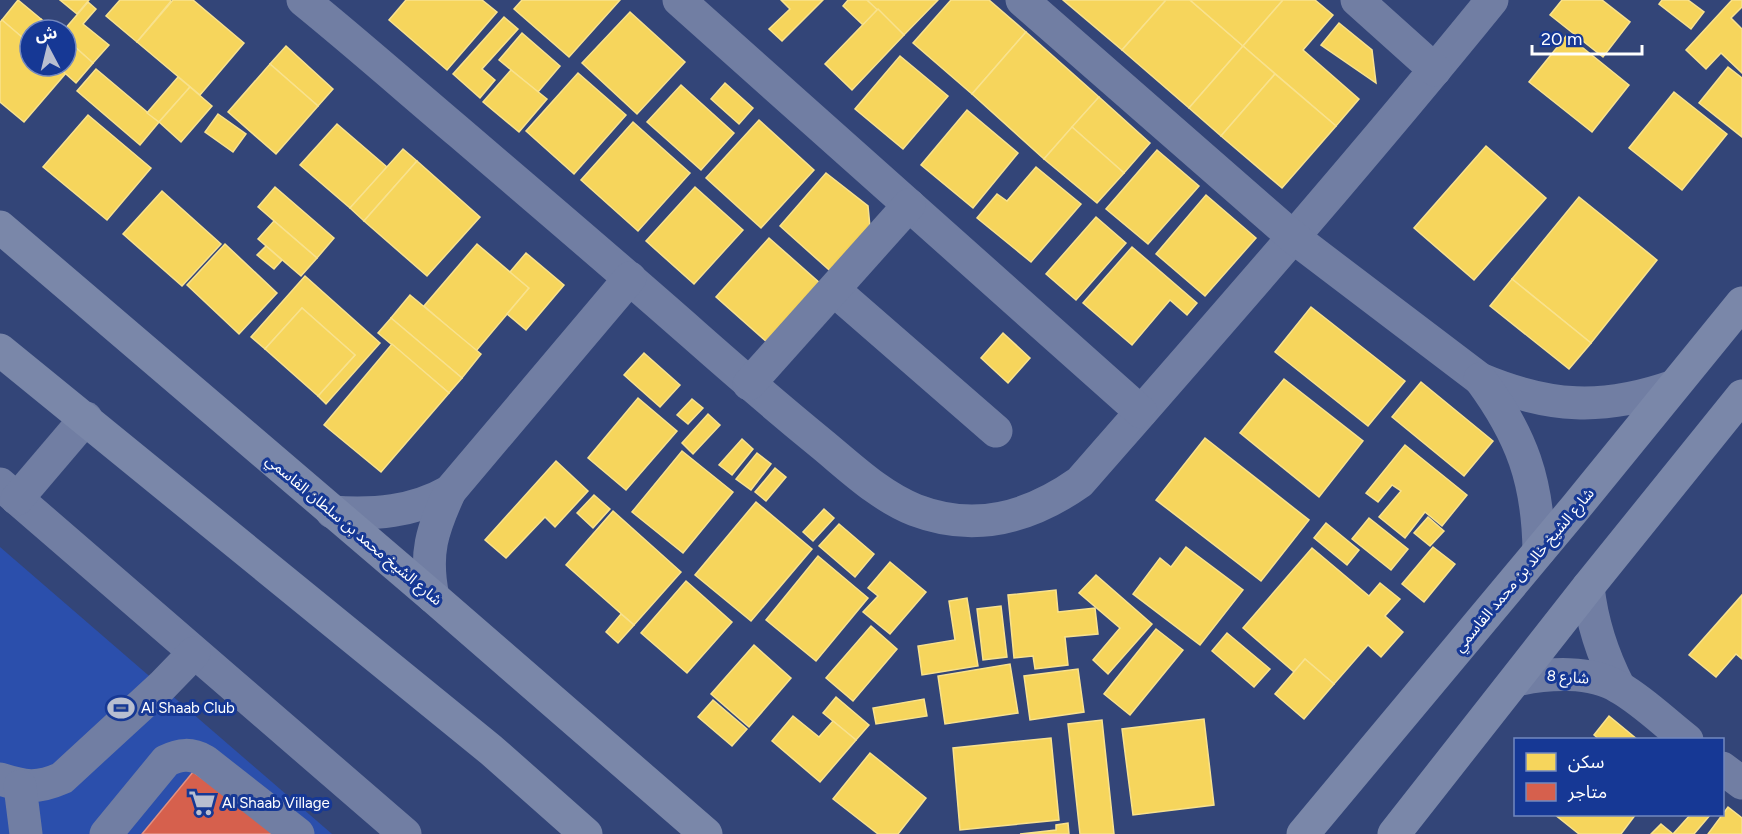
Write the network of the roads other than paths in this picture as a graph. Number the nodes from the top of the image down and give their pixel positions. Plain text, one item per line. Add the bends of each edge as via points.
1 (679, 0) edge
2 (1022, 0) edge
3 (1357, 0) edge
4 (1492, 0) edge
5 (316, 4) edge
6 (1435, 70) junction
7 (909, 205) junction
8 (0, 227) edge
9 (1293, 237) junction
10 (630, 278) junction
11 (834, 290) junction
12 (1742, 303) edge
13 (0, 350) edge
14 (1480, 379) junction
15 (749, 384) junction
16 (1674, 386) junction
17 (1742, 396) edge
18 (1141, 412) junction
19 (86, 418) junction
20 (996, 431) dead end
21 (8, 491) edge
22 (450, 491) junction
23 (332, 512) junction
24 (1539, 551) junction
25 (1588, 587) junction
26 (433, 597) junction
27 (194, 653) junction
28 (1516, 680) junction
29 (1619, 687) junction
30 (1684, 738) edge
31 (1724, 770) edge
32 (10, 783) edge
33 (1742, 783) edge
34 (26, 834) edge
35 (105, 834) edge
36 (298, 834) edge
37 (405, 834) edge
38 (586, 834) edge
39 (706, 834) edge
40 (1303, 834) edge
41 (1394, 834) edge

1 - 7 street
2 - 9 street
3 - 6 street
4 - 6 street
5 - 10 street
6 - 9 street
7 - 11 street
7 - 18 street
8 - 23 main road, شارع الشيخ محمد بن سلطان القاسمي
9 - 14 street
9 - 18 street
10 - 15 street
10 - 22 street
11 - 15 street
11 - 20 street
12 - 16 main road, شارع الشيخ خالد بن محمد القاسمي
13 - 19 main road
14 - 16 street via 1534,398 1591,404 1638,398
14 - 24 street via 1509,422 1526,460 1539,520
15 - 18 street via 888,497 915,510 973,521 1030,511 1057,499 1080,482
16 - 24 main road, شارع الشيخ خالد بن محمد القاسمي
17 - 25 main road
19 - 21 street
19 - 38 main road via 491,750
21 - 27 street
22 - 23 street via 433,501 393,512
22 - 26 street via 430,543
23 - 26 main road, شارع الشيخ محمد بن سلطان القاسمي
24 - 40 main road, شارع الشيخ خالد بن محمد القاسمي
25 - 28 main road
25 - 29 street, شارع 8 via 1598,639
26 - 39 main road, شارع الشيخ محمد بن سلطان القاسمي
27 - 32 street via 62,778 34,787
27 - 37 street
28 - 29 street, شارع 8 via 1557,674 1599,679
28 - 41 main road
29 - 30 street, شارع 8
31 - 33 street
32 - 34 street
35 - 36 street via 166,761 185,755 205,761

